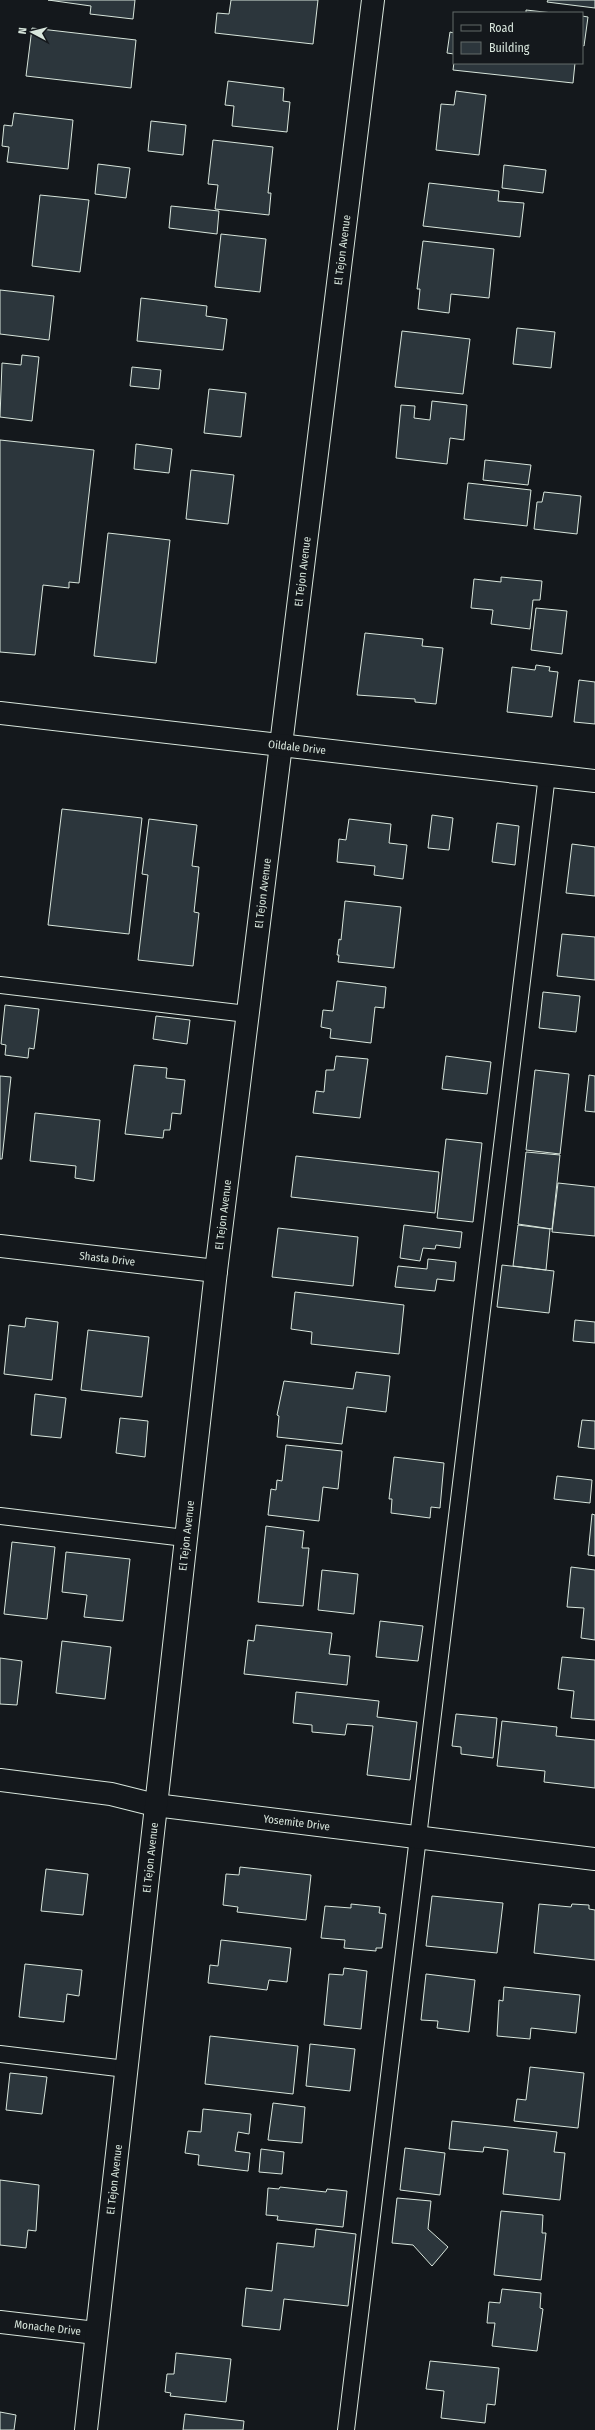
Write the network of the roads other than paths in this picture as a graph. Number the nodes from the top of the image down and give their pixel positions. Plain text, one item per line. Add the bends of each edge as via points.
1 (373, 0) edge
2 (0, 713) edge
3 (280, 745) junction
4 (547, 775) junction
5 (595, 781) edge
6 (0, 985) edge
7 (247, 1014) junction
8 (0, 1246) edge
9 (216, 1271) junction
10 (0, 1516) edge
11 (185, 1538) junction
12 (0, 1780) edge
13 (155, 1805) junction
14 (417, 1837) junction
15 (595, 1859) edge
16 (0, 2054) edge
17 (126, 2069) junction
18 (0, 2322) edge
19 (96, 2333) junction
20 (86, 2430) edge
21 (346, 2430) edge

1 - 3 street, El Tejon Avenue
2 - 3 street, Oildale Drive
3 - 4 street, Oildale Drive
3 - 7 street, El Tejon Avenue
4 - 5 street, Oildale Drive
4 - 14 lane
6 - 7 lane
7 - 9 street, El Tejon Avenue
8 - 9 street, Shasta Drive
9 - 11 street, El Tejon Avenue
10 - 11 lane
11 - 13 street, El Tejon Avenue
12 - 13 street, Yosemite Drive via 111,1794
13 - 14 street, Yosemite Drive
13 - 17 street, El Tejon Avenue
14 - 15 street, Yosemite Drive
14 - 21 lane
16 - 17 lane
17 - 19 street, El Tejon Avenue
18 - 19 street, Monache Drive
19 - 20 street, El Tejon Avenue

